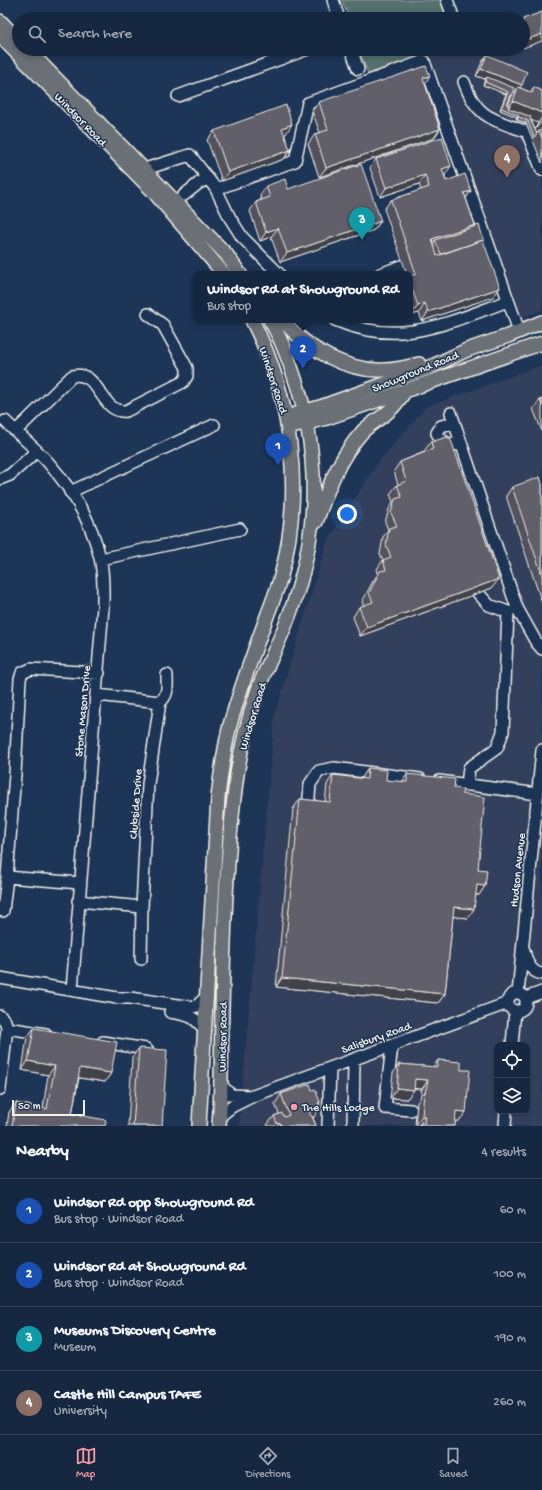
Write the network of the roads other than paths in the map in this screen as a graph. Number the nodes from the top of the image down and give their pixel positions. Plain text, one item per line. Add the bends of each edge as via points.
1 (333, 0) edge
2 (447, 0) edge
3 (337, 12) edge
4 (451, 12) edge
5 (0, 21) edge
6 (12, 34) edge
7 (0, 36) edge
8 (12, 48) edge
9 (20, 56) edge
10 (34, 56) edge
11 (289, 56) edge
12 (353, 56) edge
13 (358, 70) dead end
14 (464, 82) dead end
15 (178, 96) dead end
16 (145, 169) junction
17 (542, 170) edge
18 (208, 179) junction
19 (216, 189) junction
20 (184, 195) dead end
21 (226, 254) junction
22 (402, 266) dead end
23 (221, 271) edge
24 (238, 271) edge
25 (241, 271) edge
26 (276, 271) edge
27 (388, 271) edge
28 (508, 301) junction
29 (148, 314) dead end
30 (542, 322) edge
31 (253, 323) edge
32 (271, 323) edge
33 (286, 323) edge
34 (344, 323) edge
35 (519, 331) junction
36 (542, 343) edge
37 (467, 350) junction
38 (405, 391) junction
39 (307, 418) junction
40 (5, 421) dead end
41 (287, 423) junction
42 (214, 425) dead end
43 (16, 431) junction
44 (462, 445) junction
45 (37, 451) junction
46 (0, 479) edge
47 (70, 492) junction
48 (240, 530) dead end
49 (310, 541) junction
50 (101, 559) junction
51 (478, 593) edge
52 (542, 649) edge
53 (98, 673) junction
54 (167, 675) dead end
55 (97, 695) junction
56 (160, 702) junction
57 (542, 750) edge
58 (467, 785) junction
59 (538, 794) junction
60 (308, 810) edge
61 (7, 877) junction
62 (80, 883) junction
63 (78, 901) junction
64 (142, 907) junction
65 (3, 911) dead end
66 (523, 946) junction
67 (141, 959) dead end
68 (542, 974) edge
69 (0, 978) edge
70 (72, 990) junction
71 (542, 992) edge
72 (522, 995) junction
73 (207, 996) junction
74 (117, 998) junction
75 (512, 1007) junction
76 (0, 1016) edge
77 (7, 1028) junction
78 (205, 1030) junction
79 (59, 1036) edge
80 (89, 1040) edge
81 (512, 1042) edge
82 (392, 1045) junction
83 (154, 1058) edge
84 (354, 1059) junction
85 (330, 1068) junction
86 (222, 1086) junction
87 (0, 1089) edge
88 (253, 1096) junction
89 (411, 1110) dead end
90 (506, 1114) edge
91 (219, 1121) edge
92 (199, 1126) edge
93 (328, 1126) edge
94 (354, 1126) edge
95 (505, 1126) edge

1 - 3 street
2 - 4 street
5 - 6 main road
7 - 8 main road, Windsor Road
9 - 23 main road, Windsor Road via 154,192
10 - 16 main road, Windsor Road
11 - 15 street
12 - 13 street
14 - 17 street via 469,95 482,113 527,132
16 - 18 street via 190,155
16 - 21 main road, Windsor Road
18 - 19 street
18 - 20 street
19 - 26 street via 242,237
19 - 28 street via 295,161 308,104 424,61
21 - 24 main road, Windsor Road
21 - 25 main road
22 - 27 street
28 - 34 street via 440,325 410,332 368,331
28 - 35 street
29 - 43 street via 163,324 187,368 187,376 183,382 126,411 119,412 112,408 88,378 80,374 72,376
30 - 35 main road, Showground Road
31 - 41 main road, Windsor Road via 272,368
32 - 39 main road, Windsor Road via 290,365
33 - 37 main road via 296,334 328,356 366,369 404,368
35 - 37 main road, Showground Road
36 - 38 main road, Showground Road
37 - 39 main road, Showground Road
38 - 39 main road, Showground Road
38 - 49 main road via 391,409 365,429 340,461
39 - 41 main road, Showground Road
39 - 49 main road, Windsor Road via 313,466
40 - 43 street, Stone Mason Drive
41 - 73 main road, Windsor Road via 292,463 292,503 287,547 281,576 230,724 222,762
42 - 47 street
43 - 45 street, Stone Mason Drive
44 - 44 street via 452,418 441,426 437,433 440,440 446,443
44 - 52 street via 517,608
45 - 46 street via 10,475
45 - 47 street, Stone Mason Drive
47 - 50 street, Stone Mason Drive via 95,537
48 - 50 street
49 - 86 main road, Windsor Road via 290,612 256,696 239,761 226,909
50 - 53 street, Stone Mason Drive via 103,607
51 - 58 street via 489,605 508,612 503,732 497,748 468,768
53 - 55 street, Stone Mason Drive
53 - 61 street via 31,669 22,673
54 - 56 street, Clubside Drive via 165,698
55 - 56 street
55 - 62 street, Stone Mason Drive
56 - 64 street, Clubside Drive via 148,784
57 - 59 street, Hudson Avenue
58 - 59 street
58 - 60 street via 334,768 319,771 310,784
59 - 66 street, Hudson Avenue
61 - 62 street
61 - 65 street
62 - 63 street, Stone Mason Drive
63 - 64 street
63 - 70 street, Stone Mason Drive
64 - 67 street, Clubside Drive
66 - 68 street via 527,963 538,974
66 - 72 street, Hudson Avenue
69 - 70 street
70 - 74 street
71 - 72 street
72 - 75 street via 511,996
72 - 75 street via 526,1007 521,1010
73 - 74 street via 197,1006 192,1007
73 - 78 main road, Windsor Road
74 - 78 street via 133,1006 191,1017
75 - 81 street
75 - 82 street, Salisbury Road
76 - 77 street
77 - 79 street
77 - 87 street
78 - 92 main road, Windsor Road
80 - 83 street via 146,1049
82 - 84 street, Salisbury Road
82 - 89 street via 385,1108
84 - 85 street, Salisbury Road
84 - 94 street
85 - 88 street, Salisbury Road
85 - 93 street
86 - 88 street, Salisbury Road via 231,1094
86 - 91 main road, Windsor Road
88 - 91 street, Salisbury Road via 233,1106
90 - 95 street

